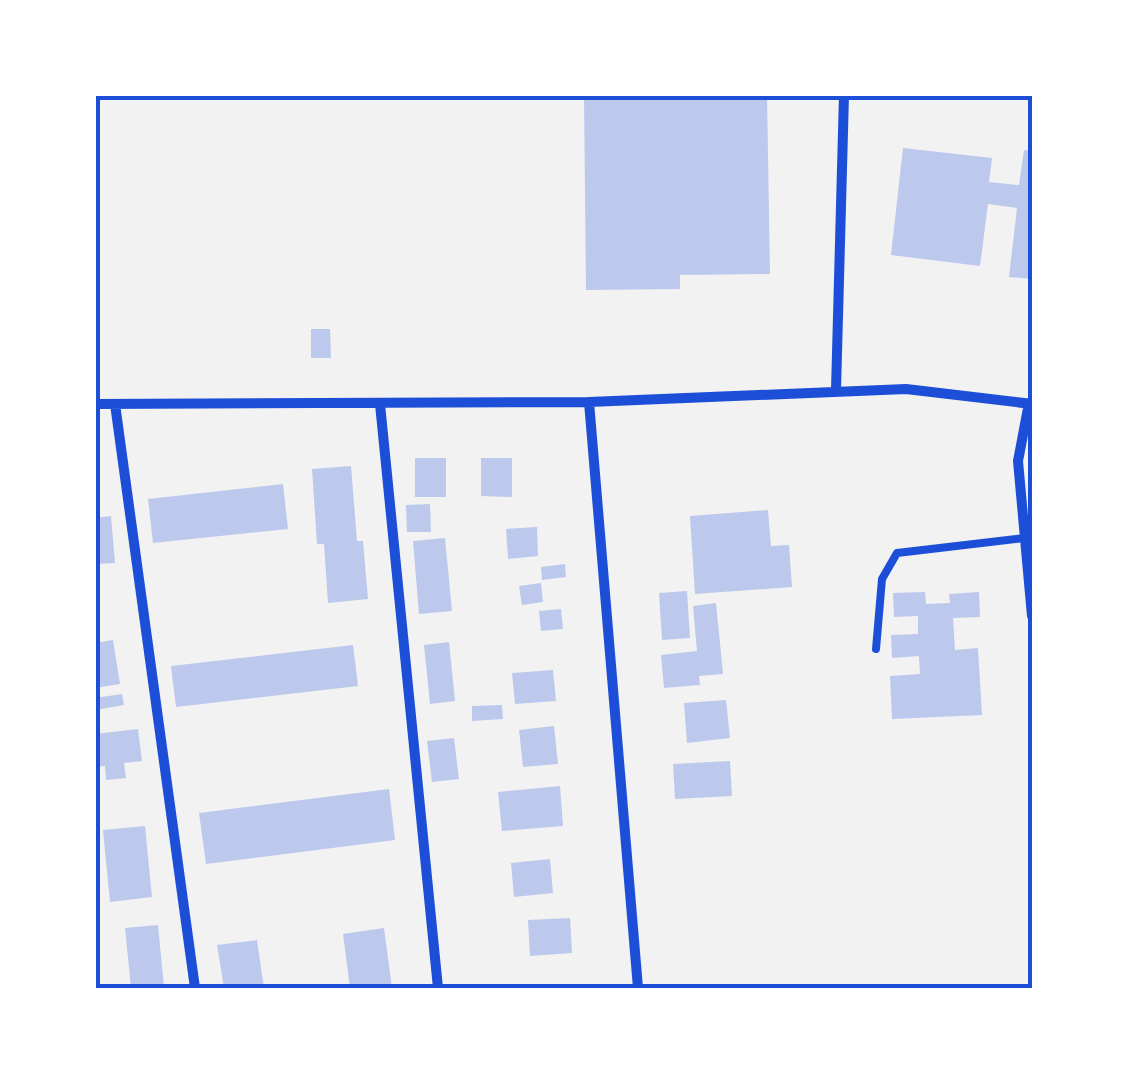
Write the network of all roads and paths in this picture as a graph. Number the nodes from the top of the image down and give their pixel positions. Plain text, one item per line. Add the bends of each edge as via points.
1 (844, 95) edge
2 (836, 390) junction
3 (589, 402) junction
4 (95, 404) edge
5 (115, 404) junction
6 (380, 404) junction
7 (1030, 404) edge
8 (1025, 538) junction
9 (1032, 616) edge
10 (876, 648) dead end
11 (195, 988) edge
12 (438, 988) edge
13 (638, 988) edge

1 - 2 street
2 - 3 street
2 - 7 street via 906,389
3 - 6 street
3 - 13 street
4 - 5 street
5 - 6 street
5 - 11 street
6 - 12 street
7 - 8 street via 1018,461
8 - 9 street
8 - 10 lane via 897,553 882,579

